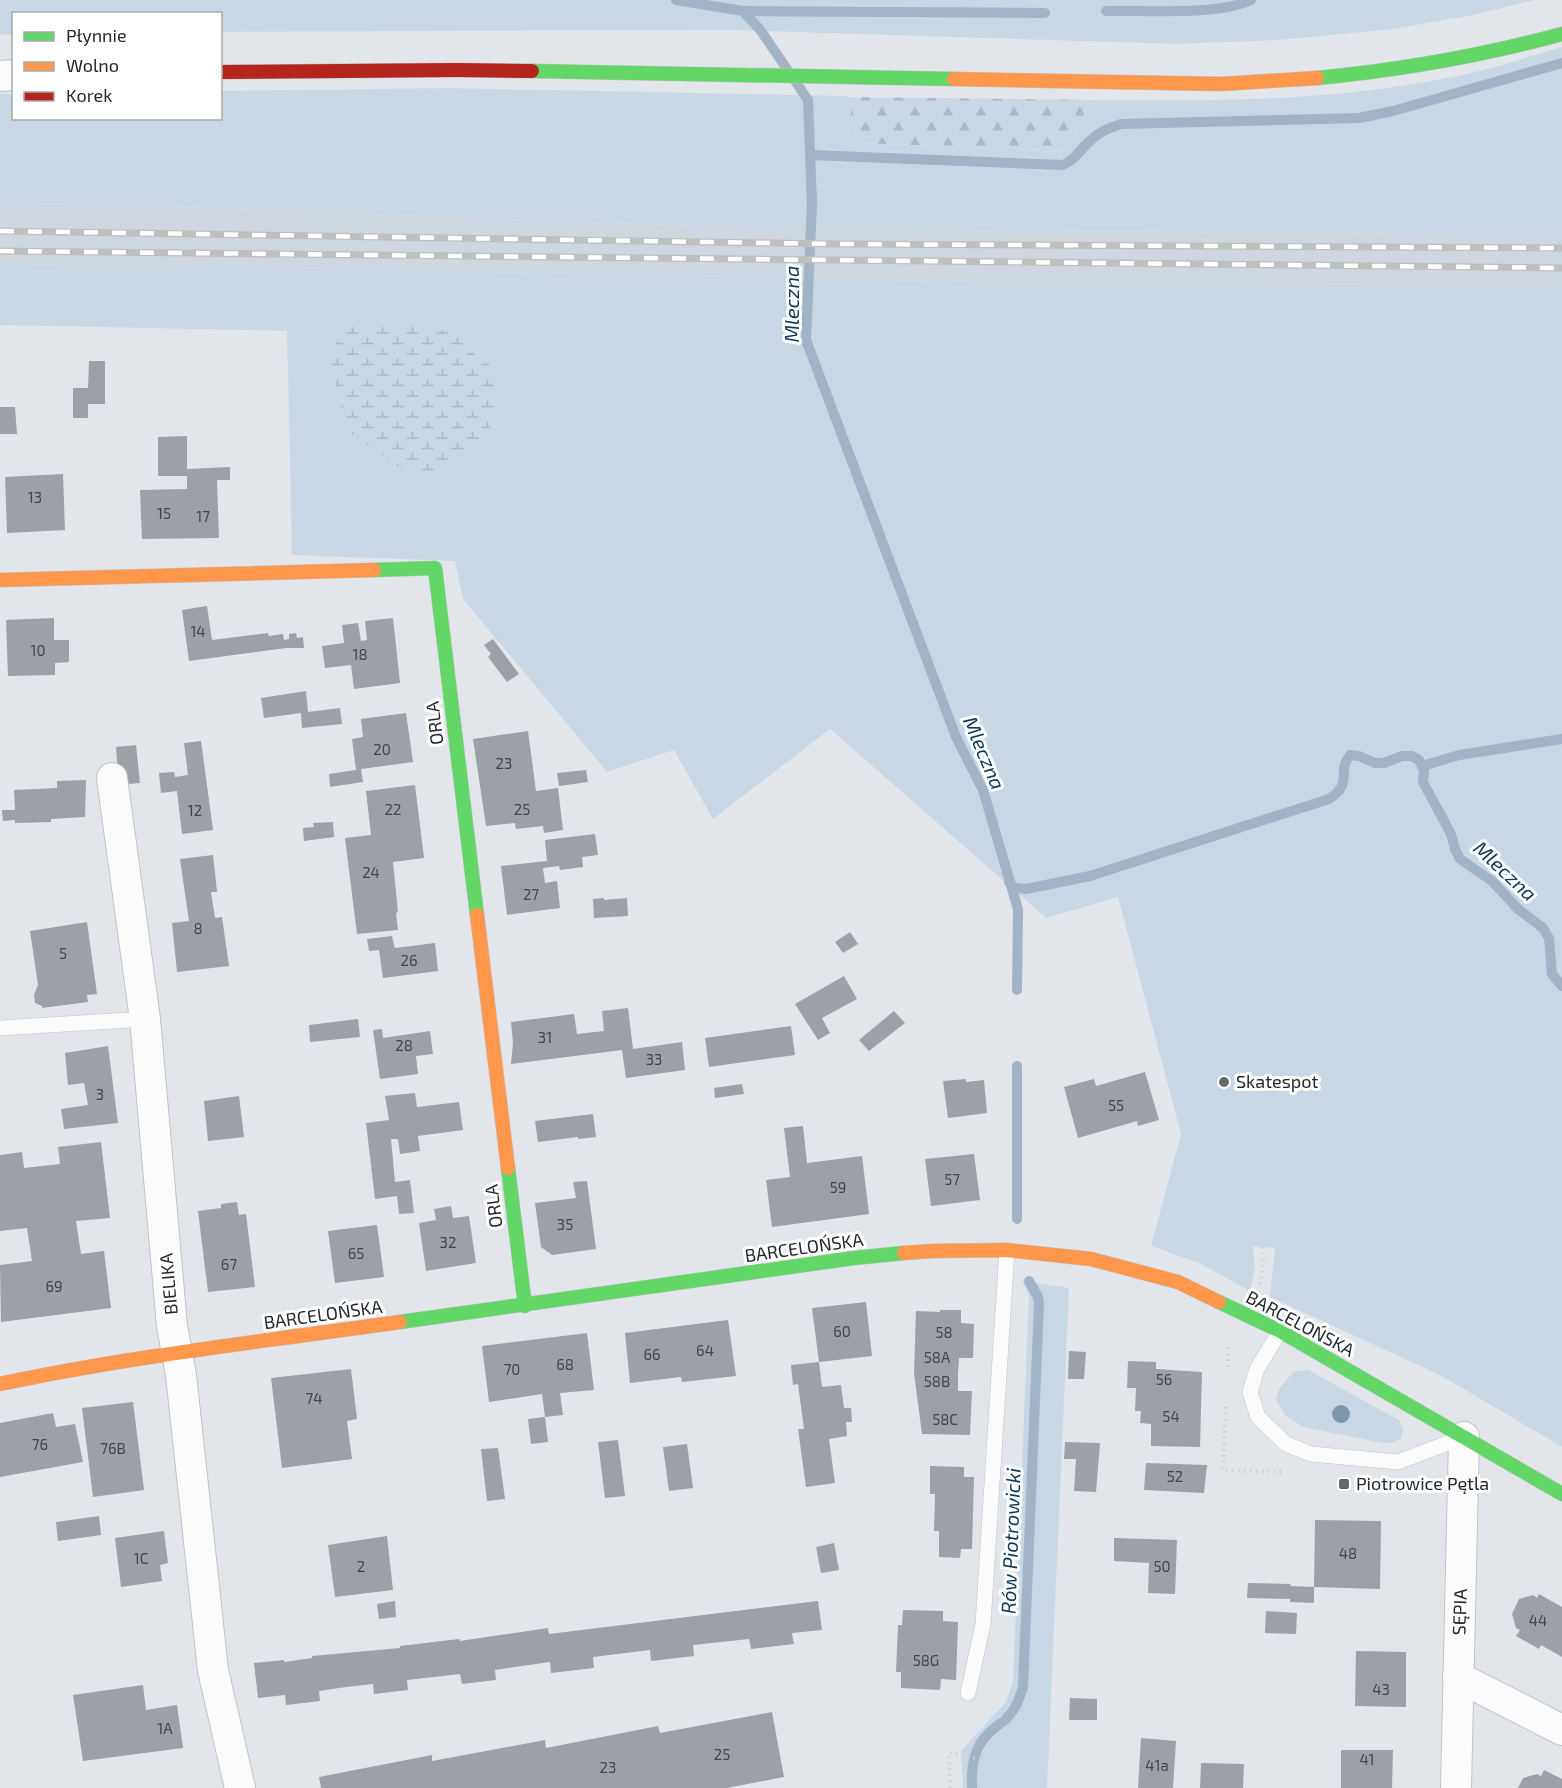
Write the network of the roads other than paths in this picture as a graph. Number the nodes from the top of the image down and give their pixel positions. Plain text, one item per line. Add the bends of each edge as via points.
1 (1562, 34) edge
2 (222, 72) edge
3 (0, 580) edge
4 (112, 778) dead end
5 (145, 1019) junction
6 (0, 1028) edge
7 (1007, 1250) junction
8 (525, 1305) junction
9 (1280, 1331) junction
10 (178, 1353) junction
11 (0, 1384) edge
12 (1464, 1437) junction
13 (1562, 1494) edge
14 (1458, 1677) junction
15 (968, 1693) dead end
16 (1562, 1730) edge
17 (240, 1788) edge
18 (1456, 1788) edge

1 - 2 street via 1427,65 1303,80 1222,84 457,70
3 - 8 street, ORLA via 435,568
4 - 5 street, BIELIKA
5 - 6 lane
5 - 10 street, BIELIKA via 172,1326
7 - 8 street, BARCELOŃSKA via 854,1258
7 - 9 street, BARCELOŃSKA via 1091,1259 1178,1282
7 - 15 lane via 982,1624
8 - 10 street, BARCELOŃSKA
9 - 12 street, BARCELOŃSKA
9 - 12 lane via 1257,1369 1250,1392 1258,1417 1286,1444 1311,1454 1398,1462
10 - 11 street, BARCELOŃSKA
10 - 17 street, BIELIKA via 213,1670
12 - 13 street, BARCELOŃSKA
12 - 14 street, SĘPIA
14 - 16 street
14 - 18 street, SĘPIA

